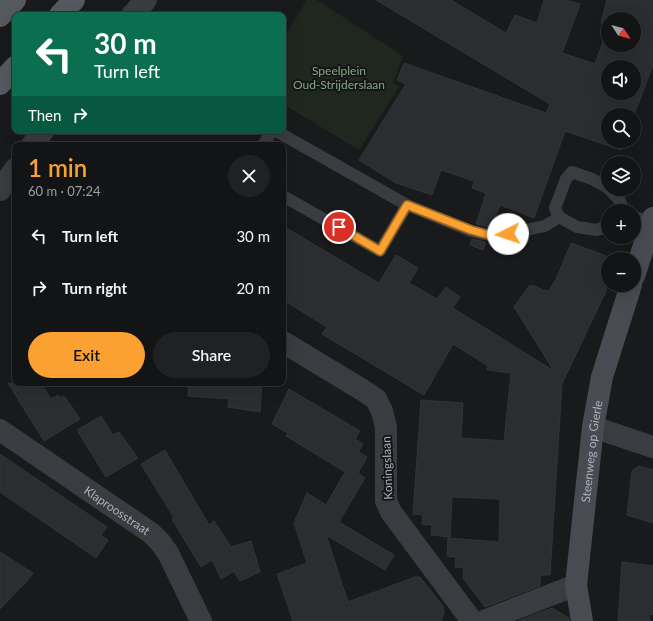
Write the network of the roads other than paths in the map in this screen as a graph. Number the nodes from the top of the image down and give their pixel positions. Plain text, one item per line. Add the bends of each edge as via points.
1 (15, 0) edge
2 (74, 0) edge
3 (146, 0) edge
4 (63, 12) edge
5 (135, 12) edge
6 (0, 16) edge
7 (12, 70) edge
8 (0, 84) edge
9 (41, 134) edge
10 (281, 134) edge
11 (34, 142) edge
12 (601, 184) edge
13 (615, 196) edge
14 (286, 198) edge
15 (621, 204) edge
16 (407, 205) junction
17 (559, 217) junction
18 (646, 219) edge
19 (601, 229) edge
20 (639, 252) edge
21 (629, 292) edge
22 (286, 344) edge
23 (593, 427) junction
24 (0, 430) edge
25 (653, 446) edge
26 (576, 585) junction
27 (201, 621) edge
28 (472, 621) edge
29 (484, 621) edge
30 (582, 621) edge

1 - 6 main road
2 - 4 main road
3 - 5 street
7 - 8 main road
9 - 11 street
10 - 16 lane
12 - 17 lane via 572,172 566,180 555,208
13 - 15 lane
14 - 16 lane via 380,251
16 - 17 lane via 489,235 508,234 545,226
17 - 19 lane via 577,227
18 - 20 street
21 - 23 street, Steenweg op Gierle via 602,378
22 - 28 street, Koningslaan via 376,399 386,427 386,501 391,512
23 - 25 street
23 - 26 street, Steenweg op Gierle
24 - 27 street, Klaproosstraat via 156,538 168,553
26 - 29 street
26 - 30 street, Steenweg op Gierle

